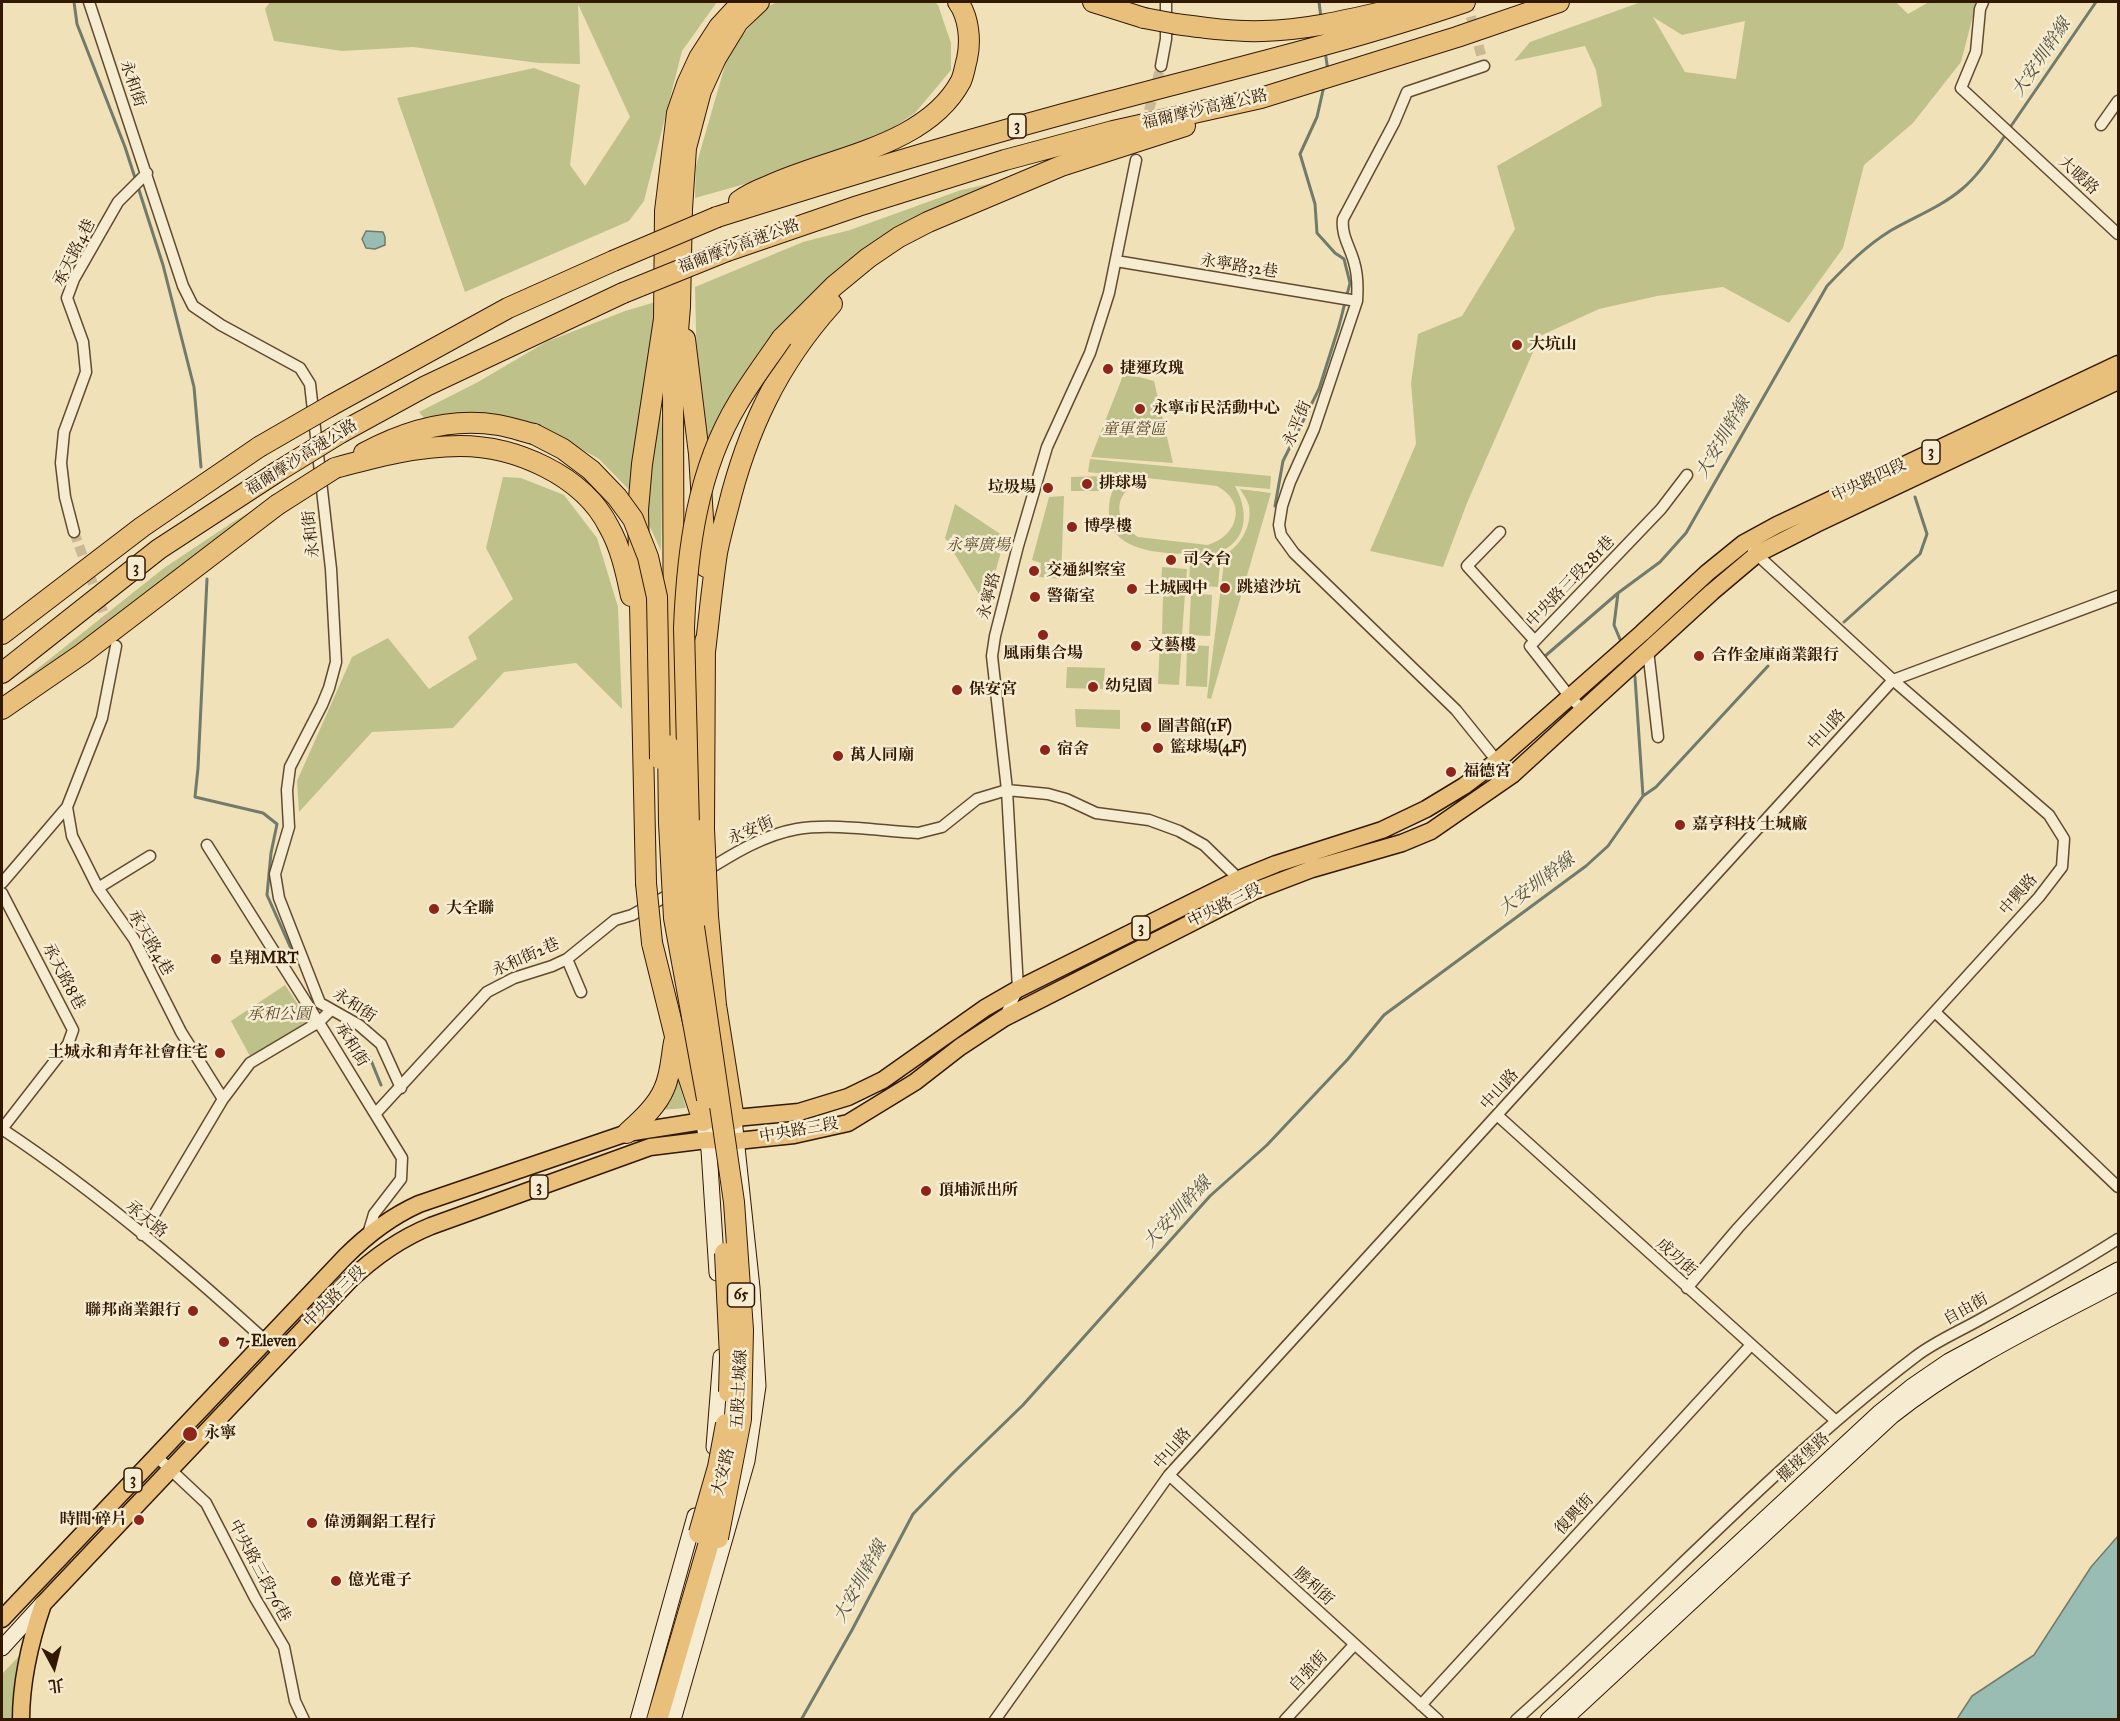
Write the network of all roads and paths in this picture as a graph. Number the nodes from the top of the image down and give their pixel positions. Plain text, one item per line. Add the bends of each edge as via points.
1 (89, 2) edge
2 (742, 2) edge
3 (759, 2) edge
4 (958, 2) edge
5 (1093, 2) edge
6 (1429, 2) edge
7 (1465, 2) edge
8 (1559, 2) edge
9 (1983, 2) edge
10 (1170, 11) edge
11 (1161, 66) tunnel mouth
12 (1484, 66) dead end
13 (1261, 98) junction
14 (2118, 101) edge
15 (2102, 125) dead end
16 (1136, 160) dead end
17 (145, 176) junction
18 (954, 212) junction
19 (717, 217) junction
20 (2118, 234) edge
21 (1116, 261) junction
22 (1357, 301) junction
23 (680, 307) junction
24 (664, 320) junction
25 (2118, 364) edge
26 (2118, 381) edge
27 (335, 468) junction
28 (1687, 475) dead end
29 (74, 532) tunnel mouth
30 (1500, 532) dead end
31 (1750, 548) junction
32 (2118, 596) edge
33 (2, 634) edge
34 (1535, 641) junction
35 (116, 646) tunnel mouth
36 (640, 647) junction
37 (1634, 651) junction
38 (705, 652) junction
39 (2, 673) edge
40 (1893, 680) junction
41 (1570, 697) junction
42 (2, 709) edge
43 (1583, 710) junction
44 (1658, 737) dead end
45 (671, 745) junction
46 (1497, 761) junction
47 (1512, 775) junction
48 (1007, 790) junction
49 (67, 807) junction
50 (207, 845) dead end
51 (150, 856) dead end
52 (1239, 879) junction
53 (2, 882) edge
54 (685, 884) joint
55 (98, 888) junction
56 (2, 893) edge
57 (567, 958) junction
58 (1018, 989) junction
59 (581, 992) dead end
60 (332, 1010) junction
61 (1935, 1012) junction
62 (1004, 1018) junction
63 (319, 1022) junction
64 (675, 1036) junction
65 (705, 1054) junction
66 (400, 1088) junction
67 (223, 1099) junction
68 (376, 1113) junction
69 (1497, 1115) junction
70 (734, 1119) junction
71 (2, 1128) edge
72 (705, 1131) junction
73 (627, 1133) junction
74 (737, 1141) junction
75 (2118, 1187) edge
76 (142, 1235) junction
77 (368, 1235) junction
78 (2118, 1239) edge
79 (341, 1261) junction
80 (2118, 1270) edge
81 (355, 1275) junction
82 (2118, 1283) edge
83 (1687, 1288) junction
84 (265, 1341) junction
85 (1751, 1345) junction
86 (280, 1354) junction
87 (1836, 1421) junction
88 (156, 1456) junction
89 (726, 1468) junction
90 (171, 1469) junction
91 (1169, 1475) junction
92 (43, 1604) junction
93 (2, 1619) edge
94 (1354, 1645) junction
95 (2, 1648) edge
96 (1421, 1705) junction
97 (21, 1719) edge
98 (304, 1719) edge
99 (638, 1719) edge
100 (646, 1719) edge
101 (657, 1719) edge
102 (667, 1719) edge
103 (673, 1719) edge
104 (995, 1719) edge
105 (1285, 1719) edge
106 (1438, 1719) edge
107 (1516, 1719) edge
108 (1548, 1719) edge
109 (1564, 1719) edge

1 - 17 street, 永和街
2 - 24 highway via 719,27 699,58 678,113 665,212
3 - 23 highway via 738,22 716,58 701,92 686,148
4 - 19 highway via 969,31 968,54 962,79 949,99 924,121 885,143 788,177 745,197
5 - 10 highway, bridge via 1144,18
6 - 10 highway via 1322,24 1264,31 1218,30
7 - 19 highway, 福爾摩沙高速公路 / 3 via 864,170
8 - 13 highway, 福爾摩沙高速公路 / 3
9 - 20 street, 大暖路 via 1976,52 1961,88
10 - 11 street
12 - 22 street, 永平街 via 1407,92 1343,219 1342,228 1356,272
13 - 18 highway via 1216,117 1061,166
13 - 39 highway, 福爾摩沙高速公路 / 3, bridge via 1005,160 727,251 623,292 426,386 342,432 159,549
14 - 15 street
16 - 21 street, 永寧路
17 - 29 street, 承天路4巷 via 118,202 67,298 83,342 86,372 64,432 61,463
17 - 60 street, 永和街 via 193,306 300,368 310,384 331,568 336,662 322,705 290,767 289,827 275,874 279,898 320,1003
18 - 38 highway via 885,256 847,288 809,330 766,398 749,436 720,541
18 - 65 highway, bridge via 899,237 868,258 782,338 737,404 707,472 686,584 684,628 691,906
19 - 33 highway, 福爾摩沙高速公路 / 3, bridge via 508,309 259,447 142,527
21 - 22 street, 永寧路32巷
21 - 48 street, 永寧路 via 1090,353 1047,447 995,636 993,656
22 - 46 street, 永平街 via 1314,429 1290,482 1279,525 1281,536 1456,710
23 - 38 highway via 699,454 706,549
23 - 45 highway via 673,390
24 - 36 highway via 638,510
24 - 45 highway
25 - 31 main road, 中央路四段 / 3 via 1777,525
26 - 31 main road, 中央路四段 / 3 via 1816,524
27 - 36 highway via 425,448 460,446 494,449 534,460 590,501 609,526 625,567
27 - 42 highway, bridge via 277,505 82,654
27 - 65 highway, bridge via 387,441 421,429 459,422 497,425 534,434 563,449 591,470 633,519 648,557 657,597 664,908 676,978
28 - 34 street, 中央路三段281巷 via 1661,509
30 - 34 street via 1467,566
31 - 37 main road, 中央路四段 / 3 via 1707,573
31 - 40 street, 中興路
32 - 40 street, 中山路
34 - 41 street, 中央路三段281巷 via 1530,646
35 - 49 street via 102,718
36 - 64 highway, bridge via 646,883 652,943
37 - 41 main road, 中央路三段 / 3
37 - 43 main road, 中央路三段 / 3
37 - 44 street
38 - 70 highway, bridge via 704,829 708,916 716,1005
40 - 61 street, 中興路 via 2049,815 2064,839 2062,867
40 - 69 street, 中山路
41 - 43 street, 中央路三段281巷
41 - 46 main road, 中央路三段 / 3
43 - 47 main road, 中央路三段 / 3
45 - 65 highway, bridge via 682,912
46 - 47 street, 永平街
46 - 52 main road, 中央路三段 / 3 via 1464,786 1403,821
47 - 62 main road, 中央路三段 / 3 via 1431,831 1252,892
48 - 52 street via 1048,794 1096,813 1149,820 1179,831 1204,845
48 - 54 street, 永安街 via 977,799 942,827 930,831 797,829 756,842
48 - 58 street, 永寧路
49 - 53 street
49 - 55 street, 承天路4巷 via 72,836
50 - 63 street, 承和街
51 - 55 street
52 - 58 main road, 中央路三段 / 3
54 - 57 street, 永和街2巷 via 665,899 615,920
55 - 67 street, 承天路4巷 via 134,939 181,1032
56 - 71 street, 承天路8巷 via 73,1030 68,1044
57 - 59 street
57 - 66 street, 永和街2巷 via 487,992
58 - 62 street, 永寧路
58 - 70 main road, 中央路三段 / 3 via 883,1080 848,1097 799,1112
60 - 63 street
60 - 66 street, 永和街 via 359,1025 381,1044
61 - 75 street
61 - 83 street, 中興路
62 - 74 main road, 中央路三段 / 3 via 915,1082 848,1123 794,1135
63 - 67 street via 250,1063
63 - 68 street, 承和街
64 - 72 highway
64 - 73 highway via 664,1090
65 - 89 highway, 五股土城線 / 65, bridge via 734,1202 742,1329 741,1419
66 - 68 street, 永和街2巷
67 - 76 street
68 - 77 street, 承和街 via 402,1158 403,1171 396,1187 374,1214
69 - 83 street, 成功街
69 - 91 street, 中山路
70 - 72 main road, 中央路三段 / 3
70 - 74 street, 大安路
71 - 76 street, 承天路
72 - 73 main road, 中央路三段 / 3
72 - 74 main road, 中央路三段 / 3
72 - 81 main road, 中央路三段 / 3 via 650,1147 410,1235 386,1248
72 - 99 street, 大安路 via 722,1354 713,1454
73 - 77 main road, 中央路三段 / 3 via 419,1204
74 - 103 street, 大安路 via 758,1386 747,1461
76 - 84 street, 承天路
77 - 79 main road, 中央路三段 / 3
78 - 87 street, 自由街 via 1917,1355
79 - 81 main road
79 - 84 main road, 中央路三段 / 3
80 - 108 street, 擺接堡路 via 1949,1361 1911,1387
81 - 86 main road, 中央路三段 / 3
82 - 109 street, 擺接堡路 via 1967,1364 1892,1416
83 - 85 street, 成功街
84 - 86 street, 承天路
84 - 88 main road, 中央路三段 / 3
85 - 87 street, 成功街
85 - 96 street, 復興街
86 - 90 main road, 中央路三段 / 3
87 - 107 street, 自由街
88 - 90 street, 中央路三段76巷
88 - 93 main road, 中央路三段 / 3
89 - 100 highway, 五股土城線 / 65, bridge
89 - 101 highway, bridge
89 - 102 highway, 五股土城線 / 65, bridge via 715,1549
90 - 92 main road, 中央路三段 / 3
90 - 98 street, 中央路三段76巷 via 206,1503 284,1647 295,1701
91 - 94 street, 勝利街
91 - 104 street, 中山路
92 - 95 street, 中央路三段
92 - 97 main road, 3 via 30,1641
94 - 96 street, 勝利街
94 - 105 street, 自強街
96 - 106 street, 勝利街

